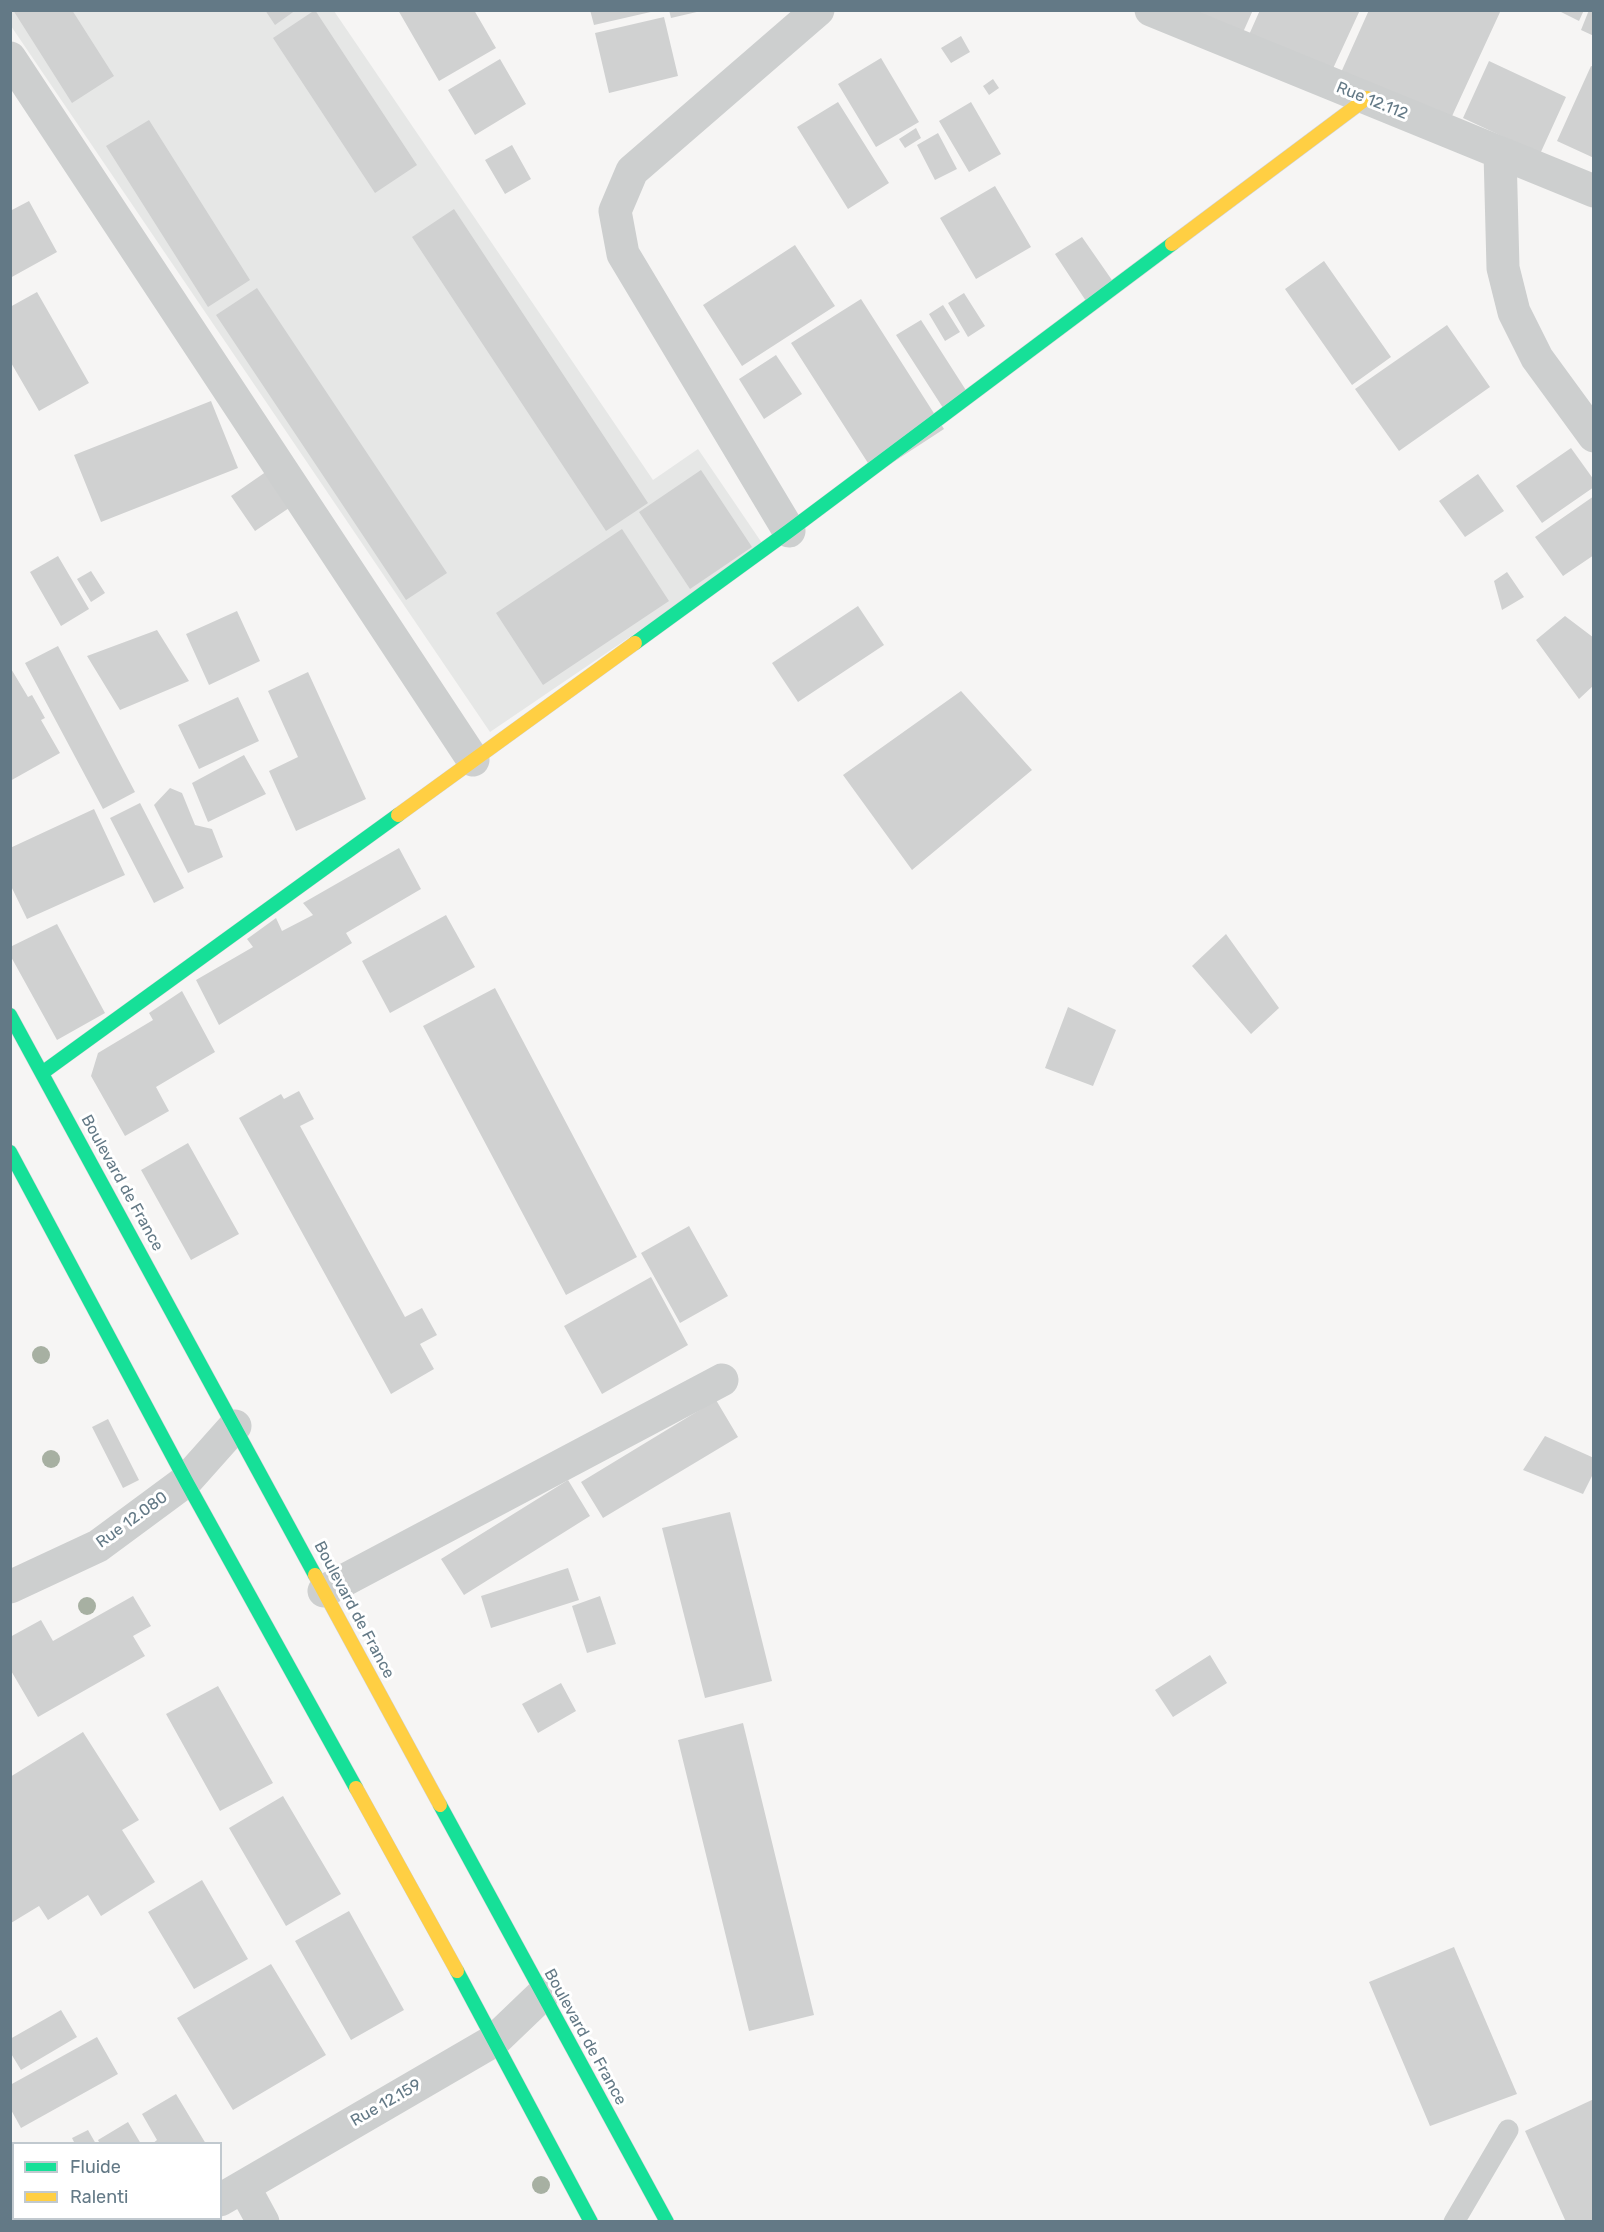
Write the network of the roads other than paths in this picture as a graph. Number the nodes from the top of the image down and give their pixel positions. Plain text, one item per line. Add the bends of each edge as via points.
1 (818, 10) edge
2 (1151, 10) edge
3 (10, 58) edge
4 (1367, 98) junction
5 (1500, 153) junction
6 (1593, 191) edge
7 (1593, 436) edge
8 (789, 531) junction
9 (473, 760) junction
10 (10, 1015) edge
11 (42, 1072) junction
12 (10, 1152) edge
13 (722, 1380) dead end
14 (235, 1426) junction
15 (186, 1481) junction
16 (10, 1587) edge
17 (324, 1591) junction
18 (543, 1994) junction
19 (495, 2040) junction
20 (1508, 2130) dead end
21 (232, 2194) edge
22 (263, 2222) edge
23 (591, 2222) edge
24 (667, 2222) edge
25 (1454, 2222) edge

1 - 8 street via 632,171 615,211 623,254
2 - 4 street, Rue 12.112
3 - 9 street
4 - 5 street, Rue 12.112
4 - 8 street
5 - 6 street, Rue 12.112
5 - 7 street via 1503,268 1514,312 1537,358
8 - 9 street
9 - 11 street
10 - 11 street, Boulevard de France
11 - 14 street, Boulevard de France
12 - 15 street
13 - 17 street
14 - 15 street, Rue 12.080
14 - 17 street, Boulevard de France
15 - 16 street, Rue 12.080 via 98,1546
15 - 19 street
17 - 18 street, Boulevard de France
18 - 19 street, Rue 12.159
18 - 24 street, Boulevard de France
19 - 21 street, Rue 12.159
19 - 23 street
20 - 25 lane
21 - 22 street

